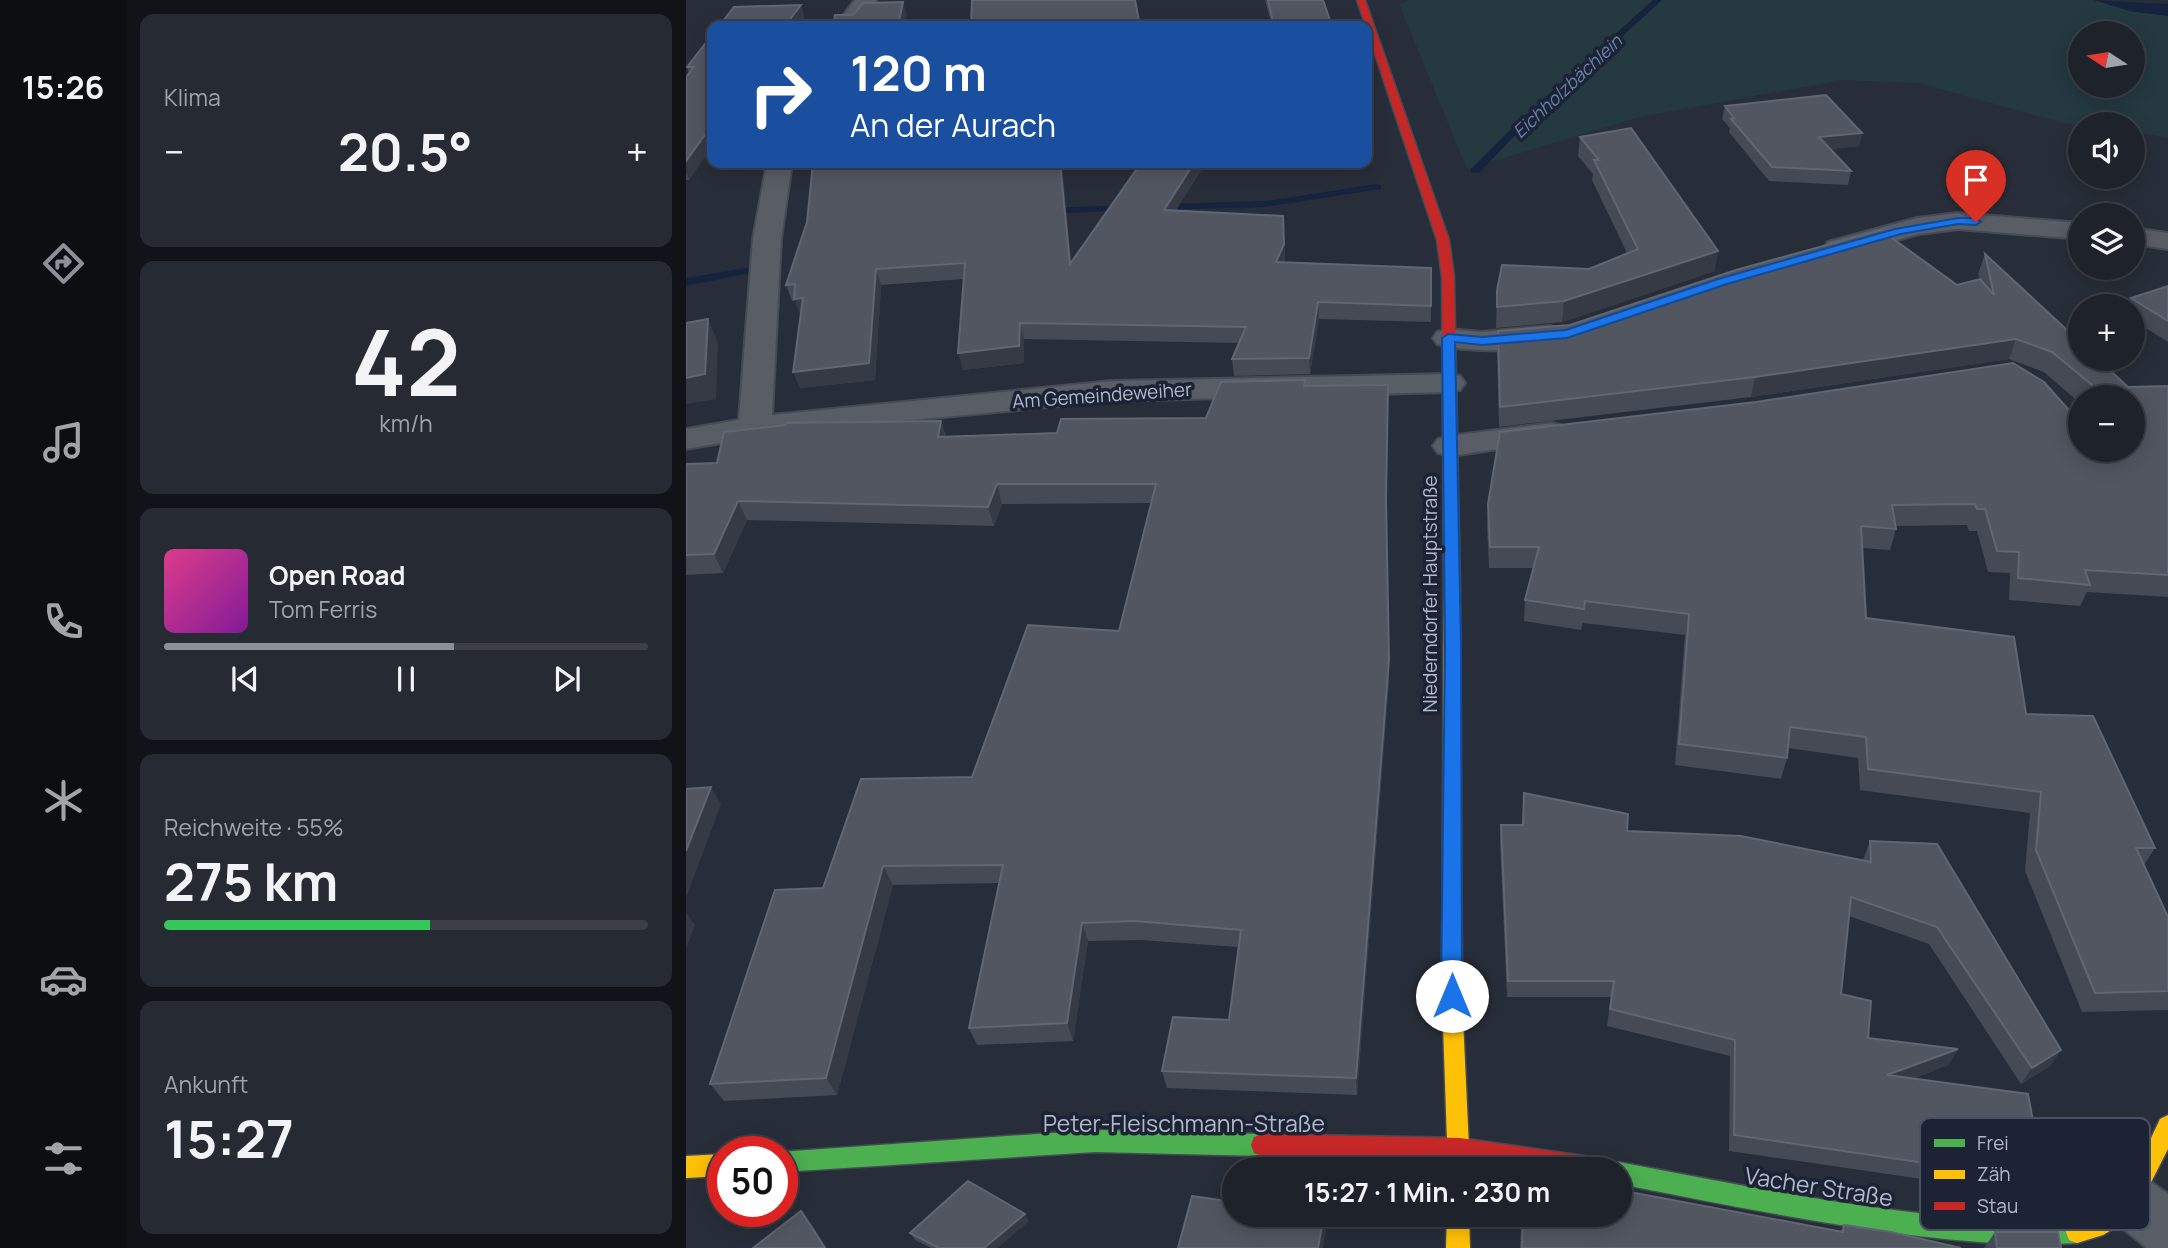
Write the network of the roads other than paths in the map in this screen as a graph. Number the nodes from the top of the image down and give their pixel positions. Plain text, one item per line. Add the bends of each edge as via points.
1 (866, 0) edge
2 (1361, 0) edge
3 (850, 21) edge
4 (1368, 21) edge
5 (1372, 34) edge
6 (778, 168) edge
7 (2068, 230) edge
8 (2145, 238) edge
9 (2168, 241) edge
10 (1807, 257) edge
11 (1580, 330) edge
12 (1448, 338) junction
13 (1449, 383) junction
14 (755, 428) junction
15 (1586, 429) edge
16 (686, 439) edge
17 (1450, 446) junction
18 (2168, 1126) edge
19 (1460, 1149) junction
20 (1460, 1157) edge
21 (1515, 1157) edge
22 (798, 1160) edge
23 (707, 1166) edge
24 (686, 1167) edge
25 (1632, 1175) edge
26 (2150, 1209) edge
27 (1920, 1224) edge
28 (1458, 1227) edge
29 (1963, 1230) edge
30 (2074, 1230) edge
31 (1458, 1248) edge

1 - 3 street
2 - 4 main road, Niederndorfer Hauptstraße
5 - 12 main road, Niederndorfer Hauptstraße via 1443,240
6 - 14 street via 767,239
7 - 10 street via 1958,221 1917,226
8 - 9 street
11 - 12 street via 1482,341
12 - 13 main road, Niederndorfer Hauptstraße
13 - 14 street, Am Gemeindeweiher via 1112,391
13 - 17 main road, Niederndorfer Hauptstraße
14 - 16 street, Am Gemeindeweiher
15 - 17 street
17 - 19 main road, Niederndorfer Hauptstraße via 1452,996
18 - 26 main road, Vacher Straße
19 - 20 main road, Niederndorfer Hauptstraße
19 - 21 main road
19 - 22 main road, Peter-Fleischmann-Straße via 1095,1141
23 - 24 main road
25 - 27 main road, Vacher Straße via 1817,1211
28 - 31 main road
29 - 30 main road, Vacher Straße via 2048,1234

